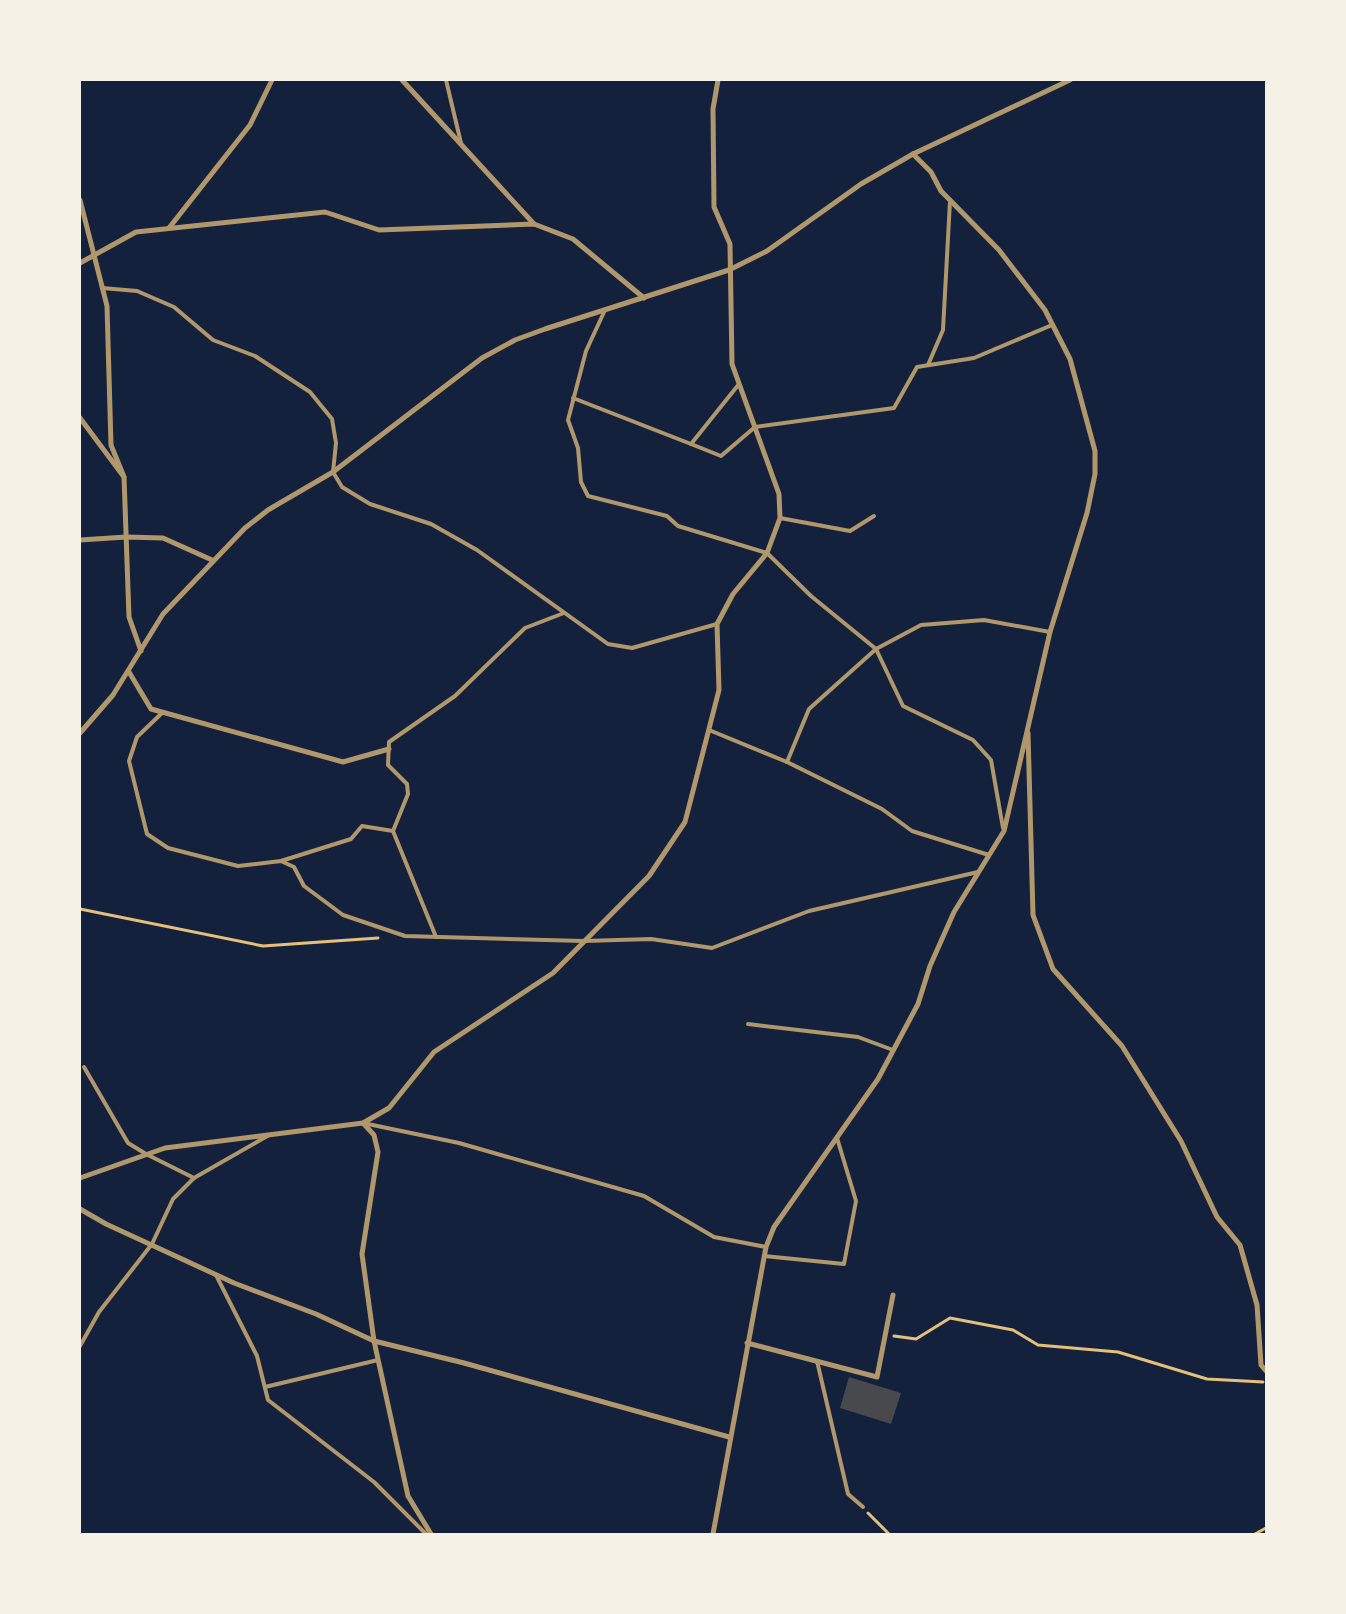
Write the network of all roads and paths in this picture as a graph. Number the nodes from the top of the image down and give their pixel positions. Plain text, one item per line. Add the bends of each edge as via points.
1 (272, 80) edge
2 (402, 80) edge
3 (446, 80) edge
4 (718, 80) edge
5 (1070, 80) edge
6 (462, 146) junction
7 (913, 154) junction
8 (80, 200) edge
9 (950, 201) junction
10 (534, 224) junction
11 (169, 228) junction
12 (92, 256) junction
13 (80, 263) edge
14 (729, 270) junction
15 (102, 288) junction
16 (644, 298) junction
17 (604, 310) junction
18 (1052, 325) junction
19 (928, 365) junction
20 (739, 384) junction
21 (574, 398) junction
22 (80, 418) edge
23 (755, 427) junction
24 (691, 444) junction
25 (334, 472) junction
26 (124, 477) junction
27 (874, 516) dead end
28 (780, 518) junction
29 (126, 537) junction
30 (80, 540) edge
31 (767, 553) junction
32 (212, 560) junction
33 (564, 613) junction
34 (717, 624) junction
35 (1050, 632) junction
36 (876, 648) junction
37 (141, 651) junction
38 (129, 672) junction
39 (162, 712) junction
40 (1027, 726) junction
41 (709, 730) junction
42 (80, 733) edge
43 (389, 749) junction
44 (788, 762) junction
45 (393, 831) junction
46 (1004, 831) junction
47 (988, 855) junction
48 (281, 861) junction
49 (978, 872) junction
50 (80, 909) edge
51 (405, 936) junction
52 (436, 937) junction
53 (584, 941) junction
54 (748, 1024) dead end
55 (893, 1050) junction
56 (84, 1067) dead end
57 (363, 1123) junction
58 (271, 1134) junction
59 (837, 1138) junction
60 (146, 1154) junction
61 (80, 1178) edge
62 (194, 1178) junction
63 (80, 1209) edge
64 (152, 1244) junction
65 (766, 1247) junction
66 (764, 1256) junction
67 (216, 1275) junction
68 (893, 1295) dead end
69 (886, 1335) junction
70 (374, 1341) junction
71 (747, 1343) junction
72 (80, 1346) edge
73 (378, 1360) junction
74 (817, 1361) junction
75 (1266, 1371) edge
76 (1266, 1382) edge
77 (265, 1387) junction
78 (729, 1437) junction
79 (863, 1507) joint
80 (1266, 1528) edge
81 (426, 1534) edge
82 (431, 1534) edge
83 (713, 1534) edge
84 (889, 1534) edge
85 (1255, 1534) edge

1 - 11 street via 250,125
2 - 6 street
3 - 6 lane
4 - 14 street via 713,110 714,207 730,244
5 - 7 street
6 - 10 street
7 - 9 street via 931,172
7 - 14 street via 861,184 767,251
8 - 12 street
9 - 18 street via 999,250 1045,310
9 - 19 lane via 943,330
10 - 11 street via 379,230 325,212
10 - 16 street via 574,239
11 - 12 street via 136,232
12 - 13 street
12 - 15 street
14 - 16 street
14 - 20 street via 732,364
15 - 25 lane via 136,291 174,307 213,340 255,356 310,392 332,419 336,443
15 - 26 street via 107,306 111,445
16 - 17 street
17 - 21 lane via 586,351
17 - 25 street via 516,340 482,358
18 - 19 lane via 974,358
18 - 35 street via 1070,359 1090,429 1095,466 1087,513
19 - 23 lane via 916,367 894,408
20 - 23 street
20 - 24 lane
21 - 24 lane
21 - 31 lane via 568,420 578,448 581,482 588,496 667,516 678,526
22 - 26 street
23 - 24 lane via 721,456
23 - 28 street via 779,494
25 - 32 street via 268,510
25 - 33 lane via 342,487 370,504 431,524 477,550
26 - 29 street
27 - 28 lane via 850,530
28 - 31 street
29 - 30 street
29 - 32 street via 163,538
29 - 37 street via 129,617
31 - 34 street via 733,594
31 - 36 lane via 811,596
32 - 37 street via 163,614
33 - 34 lane via 608,644 632,648
33 - 43 lane via 525,628 455,696 389,742
34 - 41 street via 719,690
35 - 36 lane via 984,620 921,625
35 - 40 street
36 - 44 lane via 809,709
36 - 46 lane via 904,706 973,740 991,760
37 - 38 street
38 - 39 street via 151,709
38 - 42 street
39 - 43 street via 343,762
39 - 48 lane via 136,737 129,761 147,834 168,848 238,866
40 - 46 street
40 - 75 street via 1033,915 1053,969 1122,1046 1181,1141 1218,1217 1240,1245 1257,1305 1261,1365
41 - 44 lane
41 - 53 street via 686,822 649,876
43 - 45 lane via 388,765 407,784 408,794
44 - 47 lane via 882,809 912,831
45 - 48 lane via 362,826 351,839
45 - 52 lane
46 - 47 street
47 - 49 street
48 - 51 lane via 294,867 304,886 343,915
49 - 53 lane via 809,911 712,948 651,939
49 - 55 street via 954,912 930,966 918,1004
50 - 51 path via 262,946
51 - 52 lane
52 - 53 lane
53 - 57 street via 553,973 434,1052 389,1108
54 - 55 lane via 858,1037
55 - 59 street via 878,1080
56 - 60 lane via 128,1143
57 - 58 street
57 - 65 lane via 459,1143 644,1196 714,1237
57 - 70 street via 374,1135 378,1152 362,1254
58 - 60 street via 165,1148
58 - 62 lane
59 - 65 street via 774,1227
59 - 66 lane via 856,1201 844,1264
60 - 61 street
60 - 62 lane
62 - 64 lane via 173,1199
63 - 64 street
64 - 67 street
64 - 72 lane via 100,1312
65 - 66 street
66 - 71 street
67 - 70 street via 316,1314
67 - 77 lane via 257,1356
68 - 69 street
69 - 74 street via 877,1377
69 - 76 path via 916,1339 950,1318 1014,1330 1038,1346 1118,1352 1207,1379
70 - 73 street
70 - 78 street via 464,1362
71 - 74 street
71 - 78 street
73 - 77 lane
73 - 82 street via 408,1496
74 - 79 lane via 848,1494
77 - 81 lane via 268,1400 374,1482
78 - 83 street
79 - 84 path
80 - 85 path

